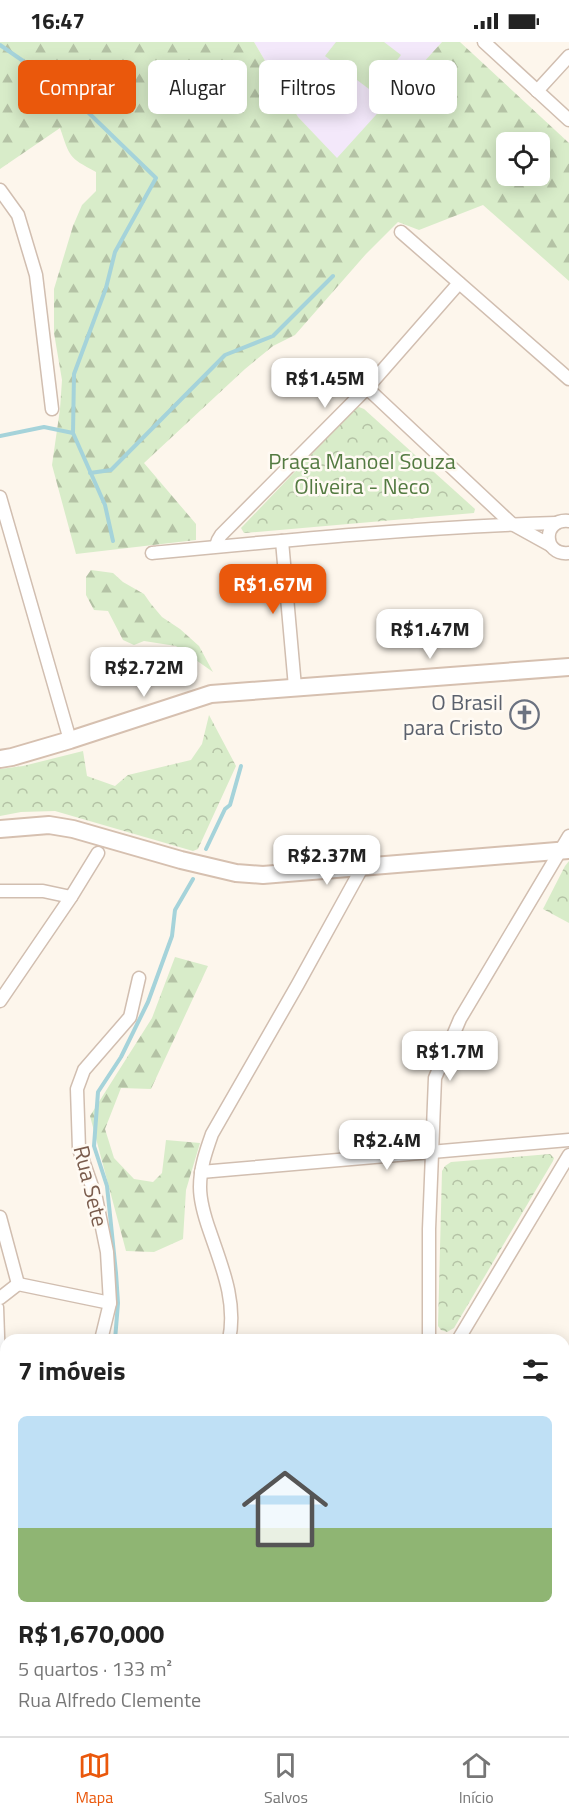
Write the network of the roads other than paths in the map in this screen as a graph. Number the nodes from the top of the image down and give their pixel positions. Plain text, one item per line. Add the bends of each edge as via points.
1 (484, 42) edge
2 (569, 56) edge
3 (537, 91) junction
4 (569, 120) edge
5 (0, 190) edge
6 (401, 232) dead end
7 (459, 282) junction
8 (569, 379) edge
9 (367, 388) junction
10 (52, 409) dead end
11 (0, 497) edge
12 (563, 522) edge
13 (512, 524) junction
14 (282, 541) junction
15 (550, 545) junction
16 (216, 546) junction
17 (152, 553) dead end
18 (569, 553) edge
19 (569, 667) edge
20 (295, 687) junction
21 (70, 740) junction
22 (0, 759) edge
23 (0, 829) edge
24 (567, 845) edge
25 (98, 853) dead end
26 (363, 866) junction
27 (0, 891) edge
28 (71, 897) junction
29 (139, 978) dead end
30 (1, 999) edge
31 (569, 1140) edge
32 (432, 1152) junction
33 (569, 1155) edge
34 (201, 1172) junction
35 (0, 1217) edge
36 (18, 1284) junction
37 (0, 1298) edge
38 (110, 1303) junction
39 (0, 1307) edge
40 (1, 1334) edge
41 (102, 1334) edge
42 (229, 1334) edge
43 (429, 1334) edge
44 (462, 1334) edge

1 - 3 street
2 - 3 street
3 - 4 street
5 - 10 street via 18,215 36,275
6 - 7 street
7 - 8 street
7 - 9 street
9 - 13 street
9 - 16 street via 221,535
11 - 21 street
12 - 13 street
12 - 15 street via 550,530
13 - 14 street
13 - 15 street
14 - 16 street
14 - 20 street
15 - 18 street via 557,552
16 - 17 street
19 - 20 main road
20 - 21 main road via 211,694
21 - 22 main road
23 - 26 main road via 49,825 236,873 263,875
24 - 26 main road
24 - 32 street via 460,1019 435,1078
25 - 28 street
26 - 34 street via 212,1134
27 - 28 street via 43,891
28 - 30 street
29 - 38 street, Rua Sete via 130,1017 84,1070 77,1089 79,1149 96,1198 105,1241
31 - 32 street
32 - 34 street
32 - 43 street
33 - 44 street
34 - 42 street via 202,1205 231,1300
35 - 36 street
36 - 37 street
36 - 38 street
38 - 41 street, Rua Sete
39 - 40 lane

